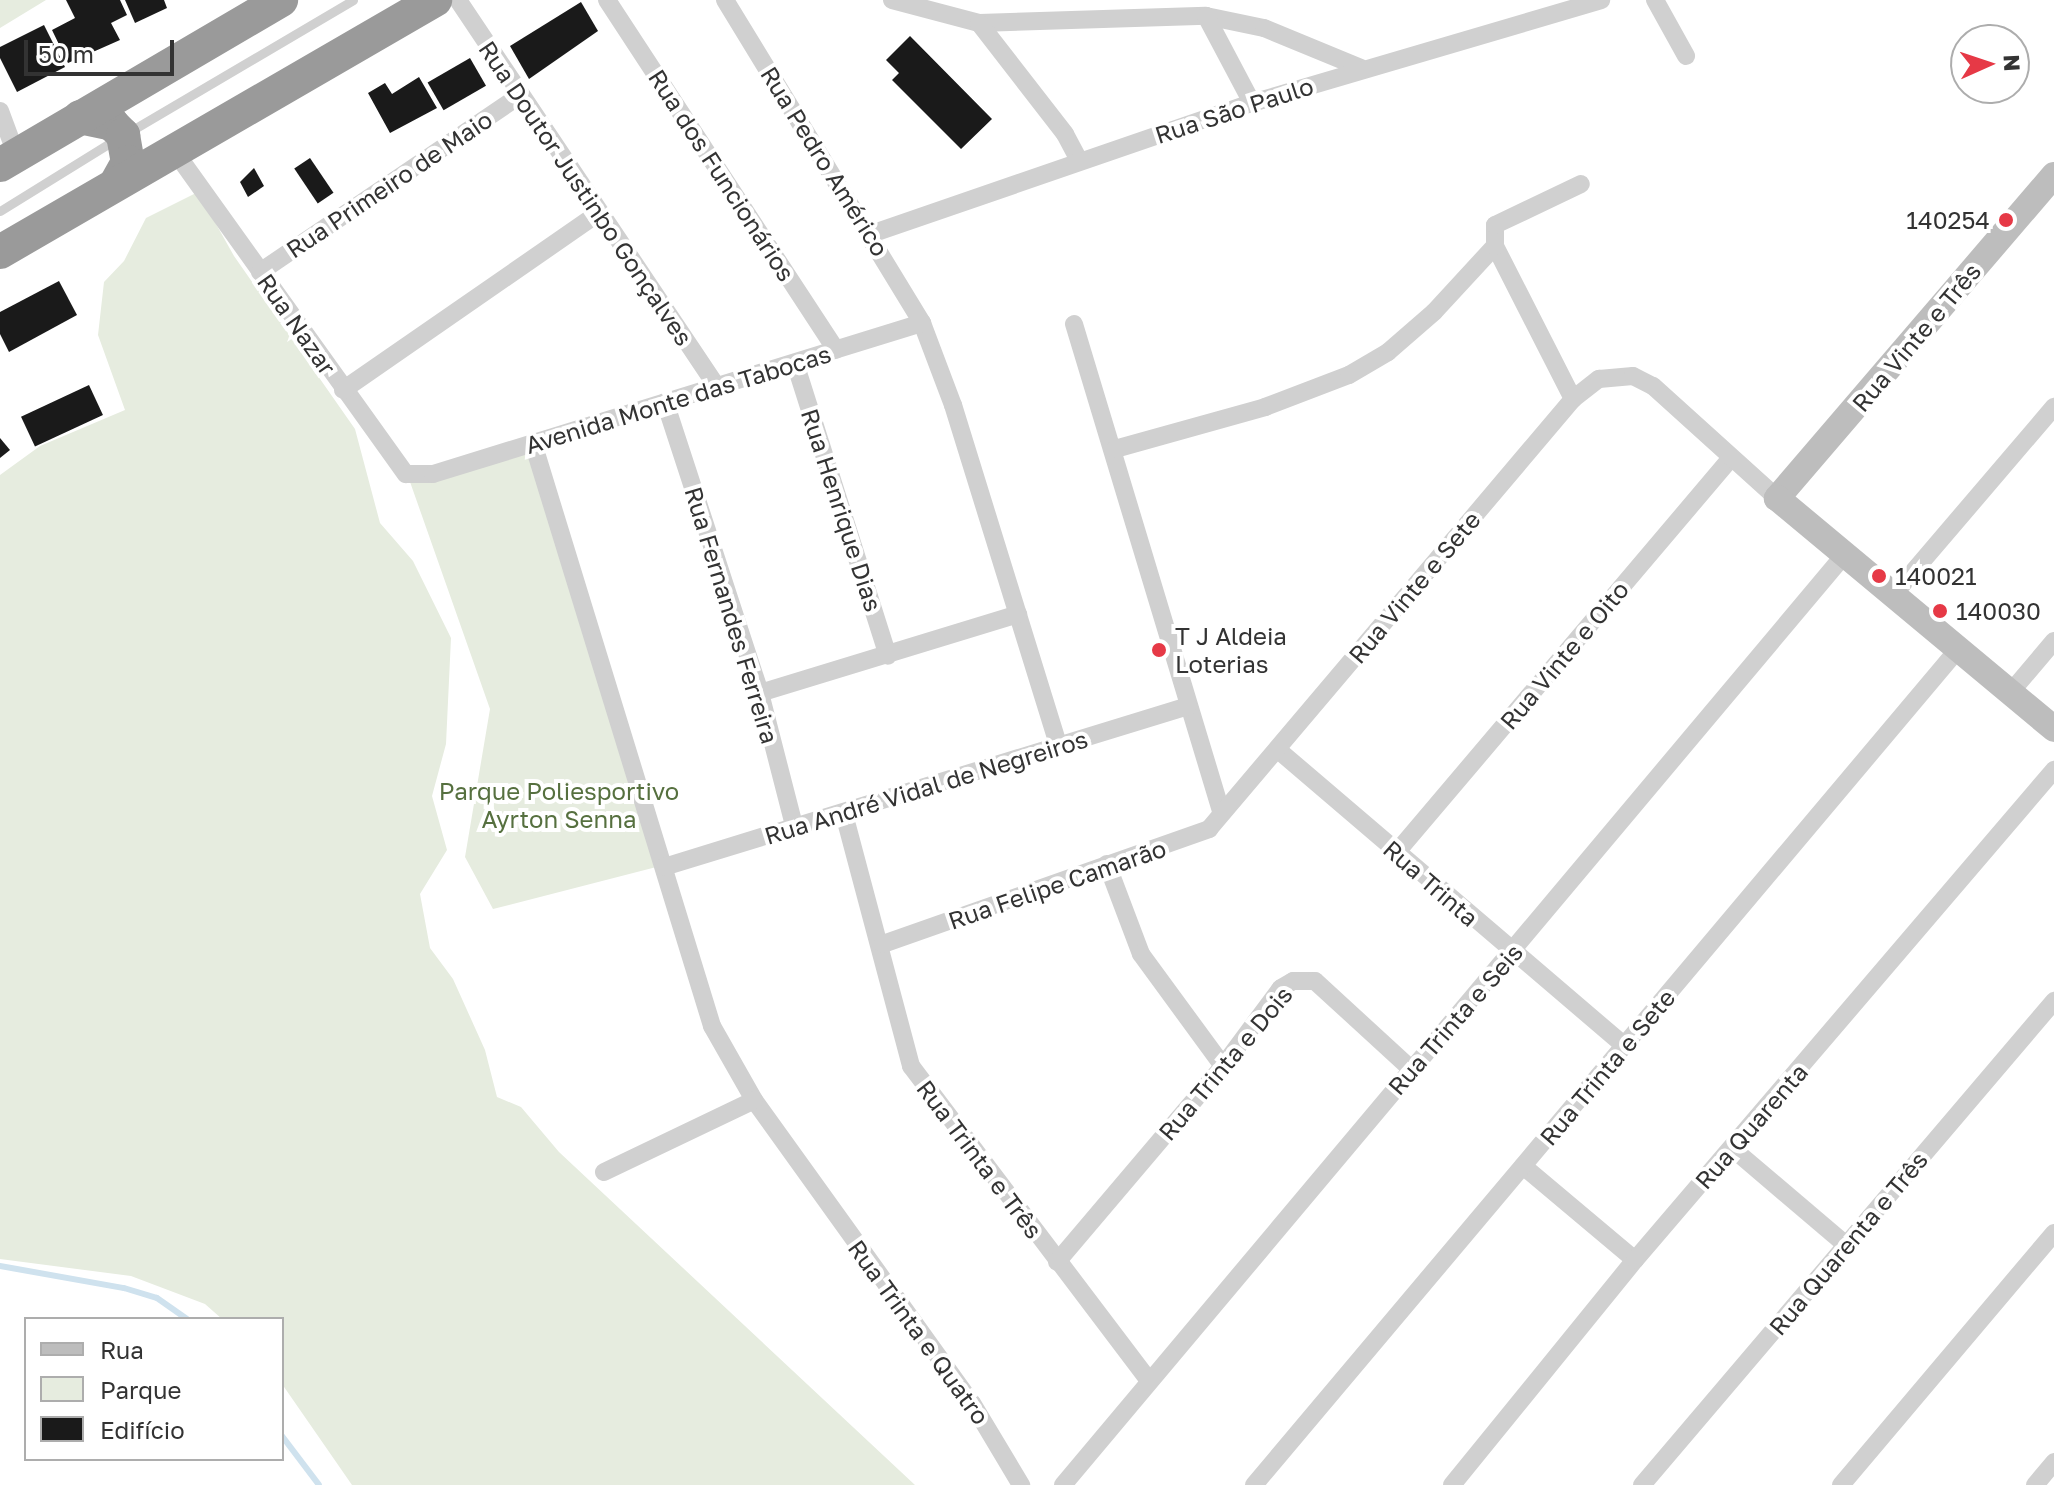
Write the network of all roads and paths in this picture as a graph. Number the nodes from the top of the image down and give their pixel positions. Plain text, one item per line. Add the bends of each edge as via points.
1 (281, 0) edge
2 (353, 0) edge
3 (435, 0) edge
4 (458, 0) edge
5 (607, 0) edge
6 (725, 0) edge
7 (892, 0) edge
8 (1601, 0) edge
9 (1655, 0) edge
10 (1206, 16) junction
11 (979, 23) junction
12 (1686, 56) dead end
13 (1361, 68) junction
14 (519, 96) junction
15 (1252, 103) junction
16 (0, 111) edge
17 (80, 117) junction
18 (123, 135) junction
19 (173, 149) junction
20 (8, 159) edge
21 (1079, 160) junction
22 (2054, 175) edge
23 (117, 182) junction
24 (1581, 184) dead end
25 (0, 211) edge
26 (599, 213) junction
27 (871, 234) junction
28 (1495, 246) junction
29 (0, 252) edge
30 (260, 272) junction
31 (922, 323) junction
32 (1074, 324) dead end
33 (836, 350) junction
34 (795, 363) junction
35 (716, 385) junction
36 (343, 390) junction
37 (1573, 399) junction
38 (665, 402) junction
39 (2054, 407) edge
40 (533, 443) junction
41 (1115, 449) junction
42 (1731, 458) junction
43 (433, 474) joint
44 (1777, 498) junction
45 (1845, 554) junction
46 (1895, 593) junction
47 (1018, 614) junction
48 (2054, 641) edge
49 (1959, 648) junction
50 (888, 656) junction
51 (760, 693) junction
52 (2010, 693) junction
53 (1188, 706) junction
54 (2054, 729) edge
55 (1059, 747) junction
56 (1277, 749) junction
57 (2054, 770) edge
58 (1221, 811) junction
59 (844, 814) junction
60 (795, 829) junction
61 (1396, 853) junction
62 (1107, 864) junction
63 (664, 867) junction
64 (883, 944) junction
65 (1513, 953) junction
66 (2054, 1001) edge
67 (1624, 1045) junction
68 (1223, 1066) junction
69 (1411, 1069) junction
70 (754, 1100) junction
71 (1732, 1148) junction
72 (1523, 1166) junction
73 (604, 1172) dead end
74 (2054, 1233) edge
75 (1846, 1245) junction
76 (1635, 1260) junction
77 (1057, 1262) junction
78 (1149, 1381) junction
79 (2054, 1462) edge
80 (1021, 1485) edge
81 (1063, 1485) edge
82 (1254, 1485) edge
83 (1452, 1485) edge
84 (1642, 1485) edge
85 (1841, 1485) edge
86 (2035, 1485) edge

1 - 17 highway
2 - 18 lane
3 - 19 highway
4 - 14 street, Rua Doutor Justinbo Gonçalves
5 - 33 street, Rua dos Funcionários
6 - 27 street, Rua Pedro Américo
7 - 11 street
8 - 13 street, Rua São Paulo
9 - 12 street
10 - 11 street
10 - 13 street via 1264,28
10 - 15 street
11 - 21 street via 1065,134
13 - 15 street, Rua São Paulo
14 - 26 street, Rua Doutor Justinbo Gonçalves
14 - 30 street, Rua Primeiro de Maio
15 - 21 street, Rua São Paulo
16 - 20 street
17 - 18 highway via 112,124
17 - 20 highway
18 - 23 highway via 128,162
18 - 25 lane
19 - 23 highway
19 - 30 street, Rua Nazar
21 - 27 street, Rua São Paulo
22 - 44 main road, Rua Vinte e Três
23 - 29 highway
24 - 28 street via 1495,225
26 - 35 street, Rua Doutor Justinbo Gonçalves
26 - 36 street
27 - 31 street, Rua Pedro Américo
28 - 37 street
28 - 41 street via 1434,312 1388,352 1349,375 1265,407
30 - 36 street, Rua Nazar
31 - 33 street, Avenida Monte das Tabocas
31 - 47 street, Rua Pedro Américo
32 - 41 street
33 - 34 street, Avenida Monte das Tabocas
34 - 35 street, Avenida Monte das Tabocas
34 - 50 street, Rua Henrique Dias
35 - 38 street, Avenida Monte das Tabocas
36 - 43 street, Rua Nazar via 397,468 419,477
37 - 42 street, Rua Vinte e Sete via 1615,374 1653,386
37 - 56 street, Rua Vinte e Sete
38 - 40 street, Avenida Monte das Tabocas
38 - 51 street, Rua Fernandes Ferreira
39 - 46 street
40 - 43 street, Avenida Monte das Tabocas
40 - 63 street, Rua Trinta e Quatro
41 - 53 street
42 - 44 street
42 - 61 street, Rua Vinte e Oito
44 - 45 main road
45 - 46 main road
45 - 65 street, Rua Trinta e Seis
46 - 49 main road
47 - 50 street
47 - 55 street, Rua Pedro Américo
48 - 52 street
49 - 52 main road
49 - 67 street, Rua Trinta e Sete
50 - 51 street
51 - 60 street, Rua Fernandes Ferreira
52 - 54 main road
53 - 55 street, Rua André Vidal de Negreiros
53 - 58 street
55 - 59 street, Rua André Vidal de Negreiros
56 - 58 street, Rua Vinte e Sete
56 - 61 street, Rua Trinta
57 - 71 street, Rua Quarenta
58 - 62 street, Rua Felipe Camarão via 1197,837
59 - 60 street, Rua André Vidal de Negreiros
59 - 64 street, Rua Trinta e Três
60 - 63 street, Rua André Vidal de Negreiros
61 - 65 street, Rua Trinta
62 - 64 street, Rua Felipe Camarão
62 - 68 street via 1141,954
63 - 70 street, Rua Trinta e Quatro via 712,1026
64 - 77 street, Rua Trinta e Três via 900,1038 911,1066
65 - 67 street, Rua Trinta
65 - 69 street, Rua Trinta e Seis
66 - 75 street, Rua Quarenta e Três
67 - 72 street, Rua Trinta e Sete
68 - 69 street, Rua Trinta e Dois via 1281,988 1304,978 1315,981
68 - 77 street, Rua Trinta e Dois
69 - 78 street, Rua Trinta e Seis
70 - 73 street
70 - 80 street, Rua Trinta e Quatro via 972,1403
71 - 75 street
71 - 76 street, Rua Quarenta
72 - 76 street
72 - 82 street, Rua Trinta e Sete
74 - 85 street
75 - 84 street, Rua Quarenta e Três
76 - 83 street, Rua Quarenta
77 - 78 street, Rua Trinta e Três
78 - 81 street, Rua Trinta e Seis
79 - 86 street

